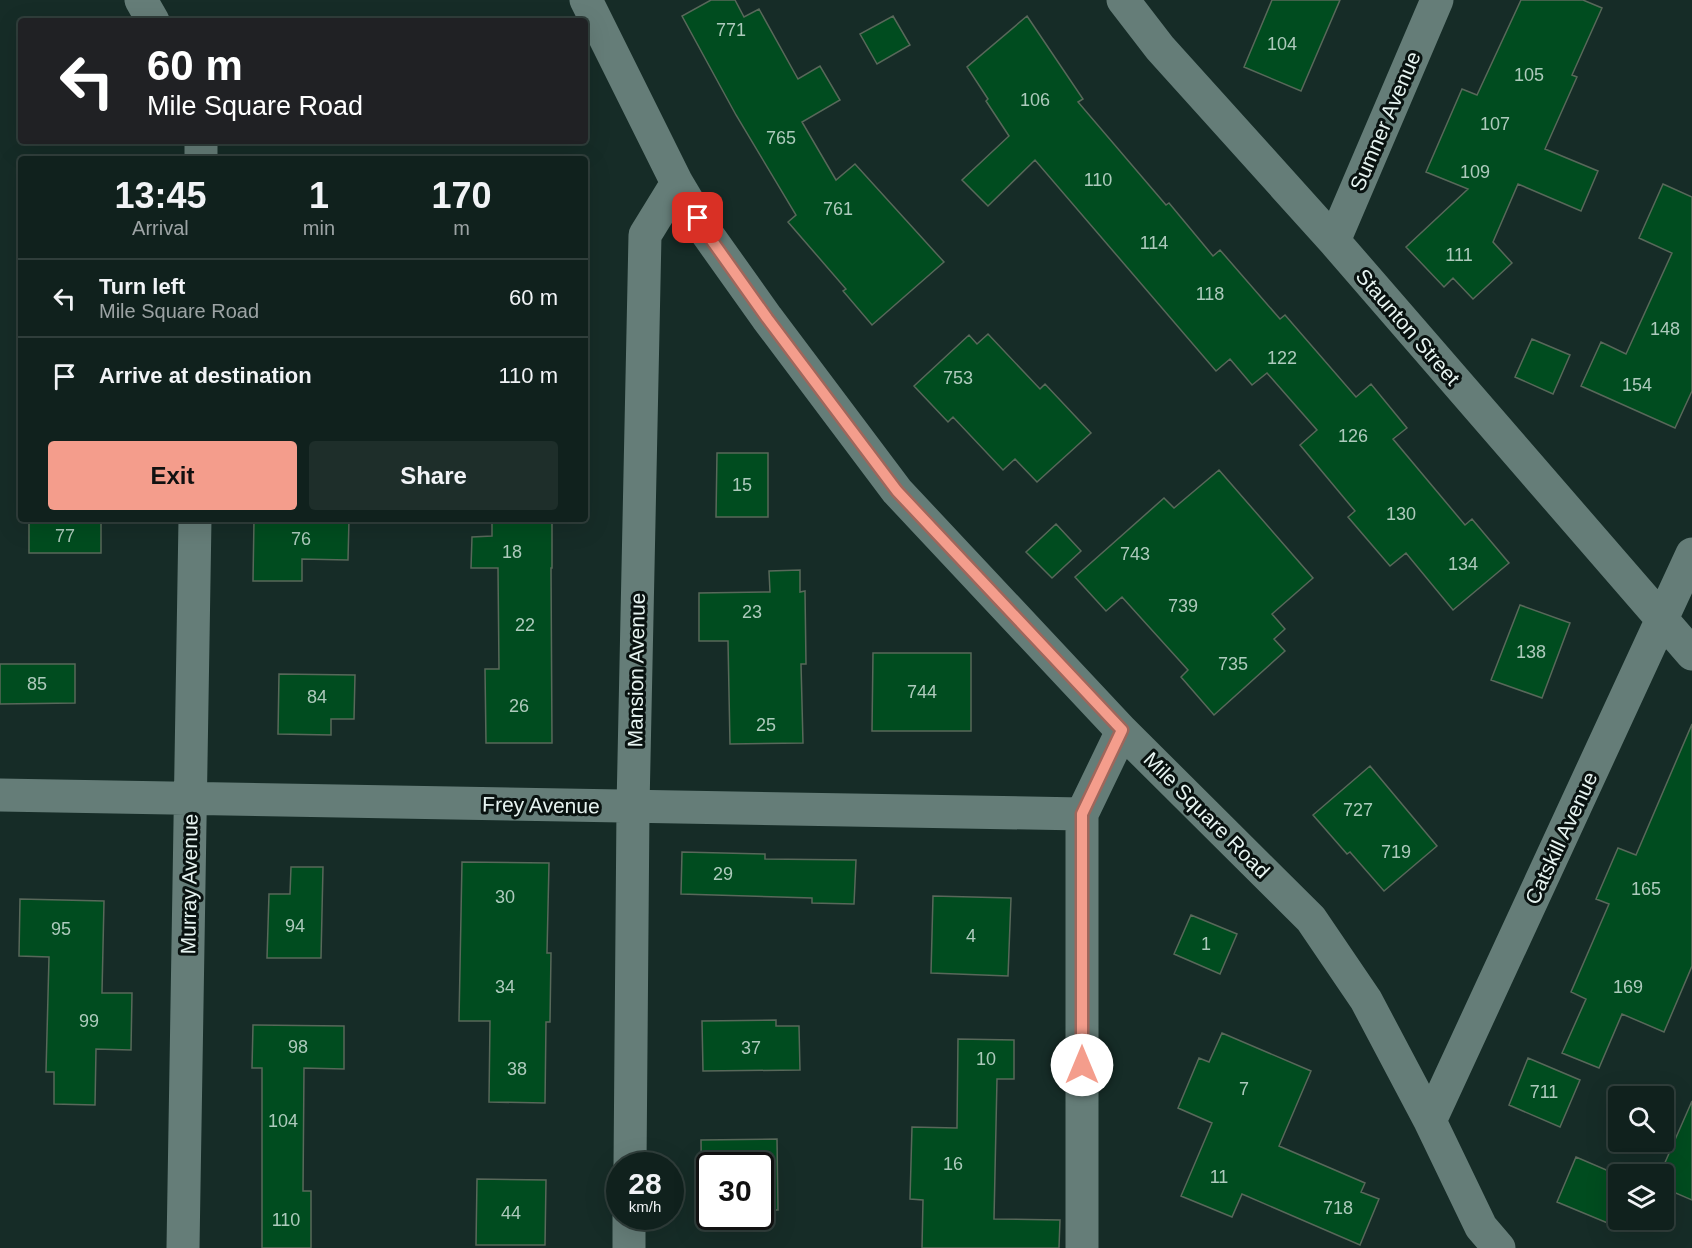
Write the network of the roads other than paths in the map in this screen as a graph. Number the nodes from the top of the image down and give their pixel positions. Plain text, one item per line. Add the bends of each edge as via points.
1 (141, 0) edge
2 (586, 0) edge
3 (1123, 0) edge
4 (1437, 0) edge
5 (151, 18) edge
6 (677, 183) junction
7 (1334, 241) junction
8 (195, 522) edge
9 (1692, 554) edge
10 (1662, 621) junction
11 (1692, 654) edge
12 (1122, 730) junction
13 (0, 795) edge
14 (191, 800) junction
15 (633, 807) junction
16 (1082, 814) junction
17 (1430, 1121) junction
18 (630, 1152) edge
19 (629, 1230) edge
20 (183, 1248) edge
21 (629, 1248) edge
22 (1082, 1248) edge
23 (1499, 1248) edge

1 - 5 street
2 - 6 street, Mile Square Road
3 - 7 street, Staunton Street via 1160,48
4 - 7 street, Sumner Avenue
6 - 12 street, Mile Square Road via 728,263 897,491
6 - 15 street, Mansion Avenue via 645,235
7 - 10 street, Staunton Street
8 - 14 street, Murray Avenue
9 - 10 street, Catskill Avenue
10 - 11 street, Staunton Street
10 - 17 street, Catskill Avenue
12 - 16 street
12 - 17 street, Mile Square Road via 1311,919 1366,1000
13 - 14 street, Frey Avenue
14 - 15 street, Frey Avenue
14 - 20 street, Murray Avenue
15 - 16 street, Frey Avenue
15 - 18 street, Mansion Avenue
16 - 22 street
17 - 23 street, Mile Square Road via 1481,1227
19 - 21 street

